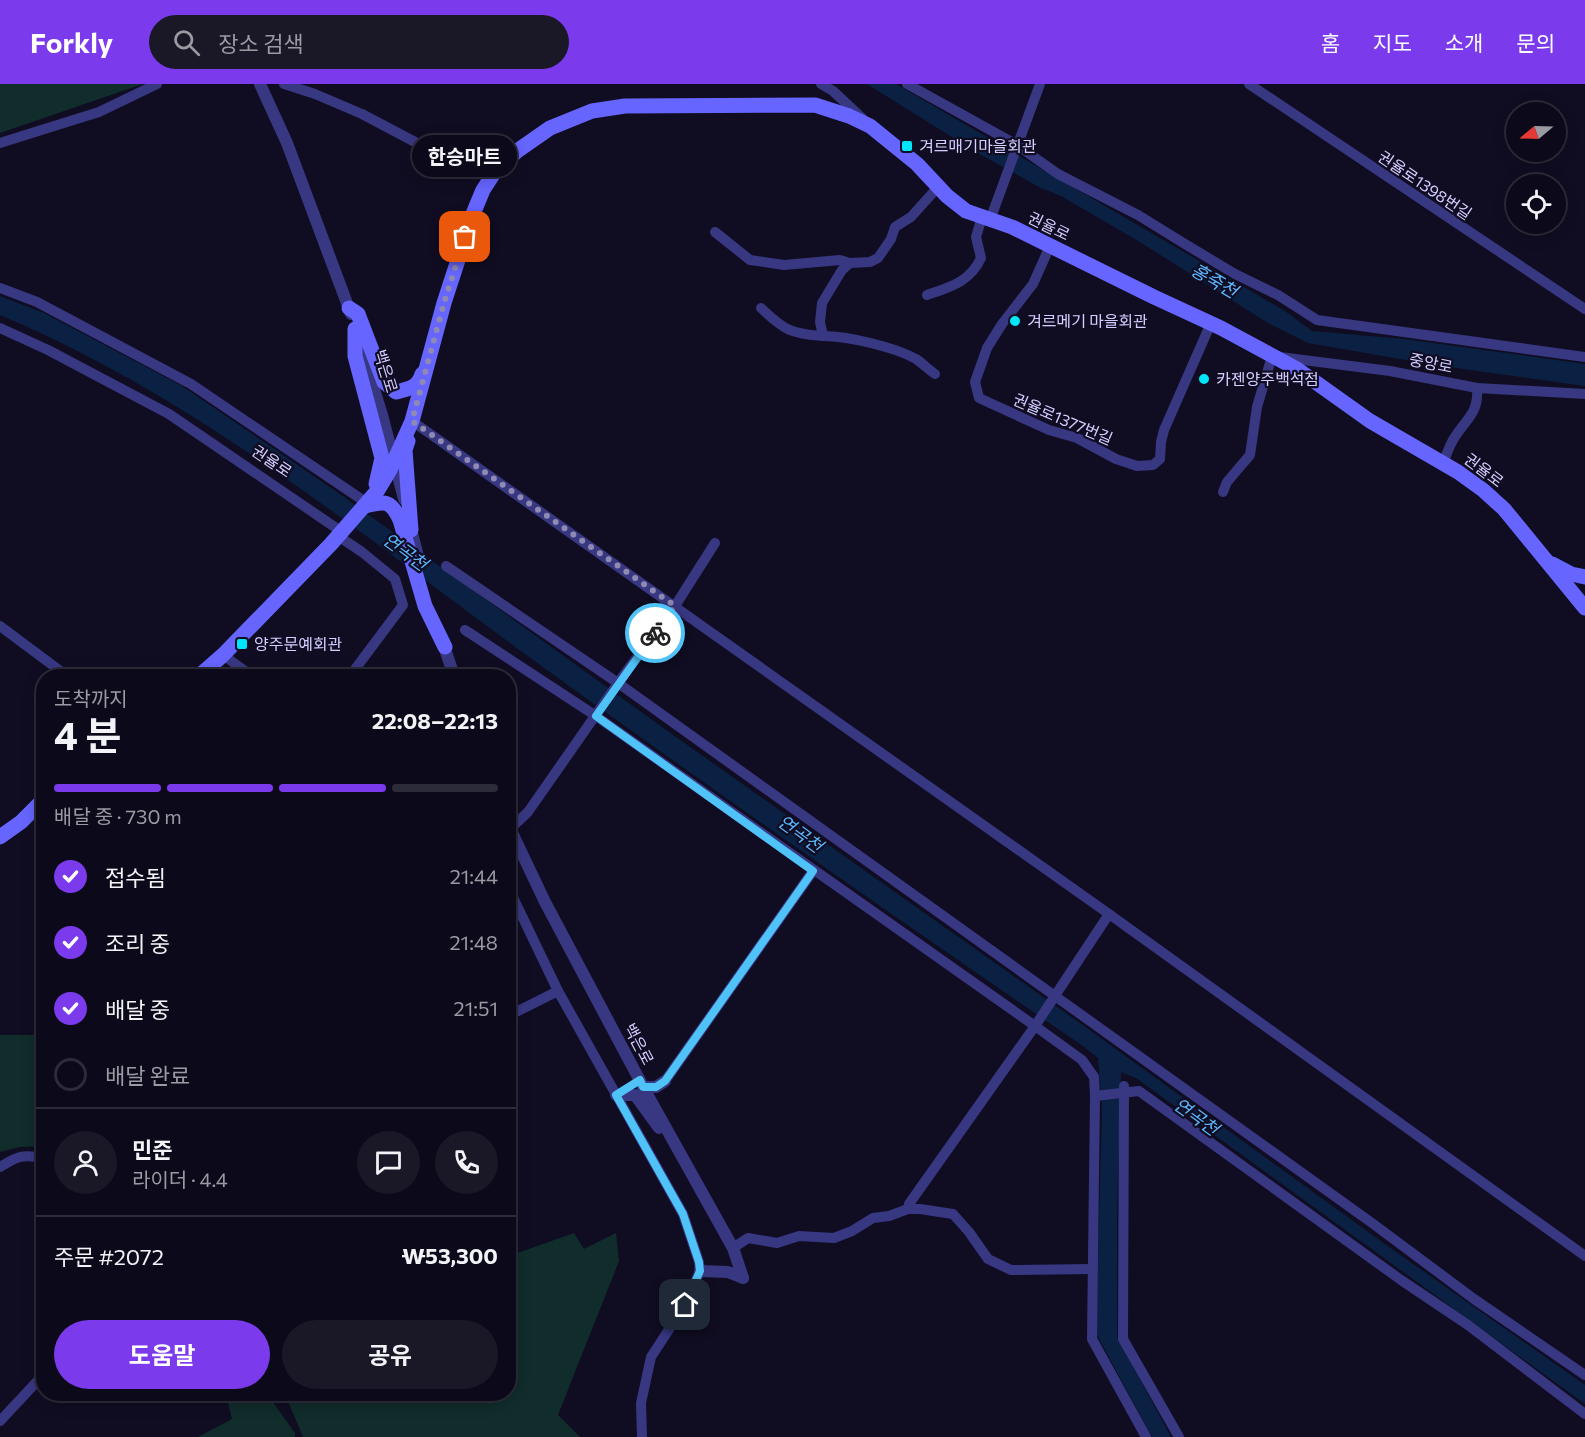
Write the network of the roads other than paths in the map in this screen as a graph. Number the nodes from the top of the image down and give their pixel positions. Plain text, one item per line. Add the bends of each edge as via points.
1 (157, 84) edge
2 (260, 84) edge
3 (284, 84) edge
4 (820, 84) edge
5 (907, 84) edge
6 (1040, 84) edge
7 (1249, 84) edge
8 (826, 107) junction
9 (870, 126) junction
10 (0, 143) edge
11 (1017, 145) junction
12 (494, 173) junction
13 (938, 187) junction
14 (986, 218) junction
15 (715, 232) dead end
16 (1050, 246) junction
17 (850, 263) junction
18 (0, 288) edge
19 (927, 296) dead end
20 (349, 308) junction
21 (761, 308) dead end
22 (1585, 309) edge
23 (439, 323) junction
24 (1211, 323) junction
25 (0, 328) edge
26 (355, 329) junction
27 (823, 336) junction
28 (1272, 356) junction
29 (1585, 357) edge
30 (934, 374) dead end
31 (1477, 388) junction
32 (1585, 394) edge
33 (414, 422) junction
34 (394, 460) junction
35 (1443, 464) junction
36 (1223, 492) dead end
37 (367, 503) junction
38 (340, 534) junction
39 (410, 536) junction
40 (715, 543) dead end
41 (1545, 560) junction
42 (446, 566) dead end
43 (1585, 578) edge
44 (675, 606) junction
45 (1585, 608) edge
46 (0, 626) edge
47 (465, 630) dead end
48 (445, 648) joint
49 (223, 655) junction
50 (58, 669) edge
51 (208, 669) edge
52 (242, 669) edge
53 (355, 669) edge
54 (452, 669) edge
55 (618, 683) junction
56 (596, 716) junction
57 (36, 807) edge
58 (516, 821) edge
59 (0, 837) edge
60 (516, 839) edge
61 (813, 871) junction
62 (516, 904) edge
63 (1109, 914) junction
64 (558, 991) junction
65 (1055, 995) junction
66 (516, 1012) edge
67 (1035, 1026) junction
68 (665, 1081) joint
69 (641, 1083) junction
70 (1125, 1090) junction
71 (616, 1095) junction
72 (1095, 1096) junction
73 (36, 1157) edge
74 (685, 1161) junction
75 (0, 1167) edge
76 (908, 1209) junction
77 (733, 1248) junction
78 (1585, 1256) edge
79 (1092, 1269) junction
80 (700, 1271) junction
81 (1585, 1375) edge
82 (36, 1383) edge
83 (1585, 1414) edge
84 (0, 1421) edge
85 (642, 1437) edge
86 (1146, 1437) edge
87 (1179, 1437) edge

1 - 10 street via 99,112
2 - 20 street, 백은로 via 287,143
3 - 12 street via 362,114 451,161
4 - 8 street
4 - 9 street
5 - 11 street
6 - 11 street
7 - 22 street, 권율로1398번길
8 - 9 main road, 권율로
8 - 12 main road, 권율로 via 732,104 602,109 574,117 534,138
9 - 13 main road, 권율로 via 917,164
11 - 14 street via 1004,186
11 - 29 street via 1058,174 1138,214 1317,320
12 - 23 main road, 권율로 via 472,214
13 - 14 main road, 권율로 via 961,208
13 - 17 street via 911,217 895,227 878,258
14 - 16 main road, 권율로
14 - 19 street via 976,237 981,258 974,273
15 - 17 street via 750,260 784,265 840,260
16 - 24 main road, 권율로
16 - 24 street, 권율로1377번길 via 1033,284 987,348 975,382 979,398 1049,430 1077,438 1116,459 1137,466 1153,465 1160,459 1168,420
17 - 27 street via 822,303
18 - 37 street, 권율로 via 37,302 191,384
20 - 23 main road via 358,314 384,382 396,392 416,385 421,378
20 - 26 street, 백은로
21 - 27 street via 795,333
23 - 33 main road, 권율로
24 - 28 main road, 권율로
25 - 38 street, 권율로 via 169,414
26 - 34 street, 백은로
26 - 37 main road via 355,356 382,458
27 - 30 street via 841,336 915,358
28 - 31 street, 중앙로 via 1390,370
28 - 35 main road, 권율로
28 - 36 street via 1257,407 1250,455
31 - 32 street, 중앙로
31 - 35 street via 1478,402 1453,440
33 - 34 main road, 권율로
33 - 39 main road via 405,450
33 - 44 street
34 - 37 main road, 권율로
34 - 39 street, 백은로
35 - 41 main road, 권율로 via 1504,508
37 - 38 main road
37 - 39 main road via 387,503 395,509
38 - 49 main road
38 - 53 street, 권율로 via 395,579 403,604
39 - 48 main road via 428,605
40 - 44 street
41 - 43 main road
41 - 45 main road, 권율로
42 - 55 street
44 - 55 street
44 - 63 street
46 - 50 street
47 - 56 street
48 - 54 street
49 - 51 main road
49 - 52 street
55 - 56 street
55 - 65 street
56 - 58 street via 528,812
56 - 61 street
57 - 59 main road
60 - 69 street, 백은로
61 - 67 street
61 - 68 street
62 - 64 street
63 - 65 street
63 - 78 street
64 - 66 street
64 - 71 street
65 - 67 street
65 - 81 street
67 - 72 street via 1082,1060 1094,1077
67 - 76 street
68 - 69 street via 656,1087
69 - 71 street
69 - 74 street, 백은로
70 - 72 street
70 - 83 street via 1139,1091 1468,1325
70 - 87 street via 1123,1339
71 - 74 street via 635,1095
71 - 80 street via 683,1214
72 - 79 street
73 - 75 street via 17,1156
74 - 77 street, 백은로
76 - 77 street via 873,1218 834,1238 799,1236 777,1243 748,1238
76 - 79 street via 953,1214 988,1259 1011,1270
77 - 80 street, 백은로 via 743,1278 728,1272
79 - 86 street via 1092,1339
80 - 85 street via 685,1305 651,1357 641,1403
82 - 84 street

